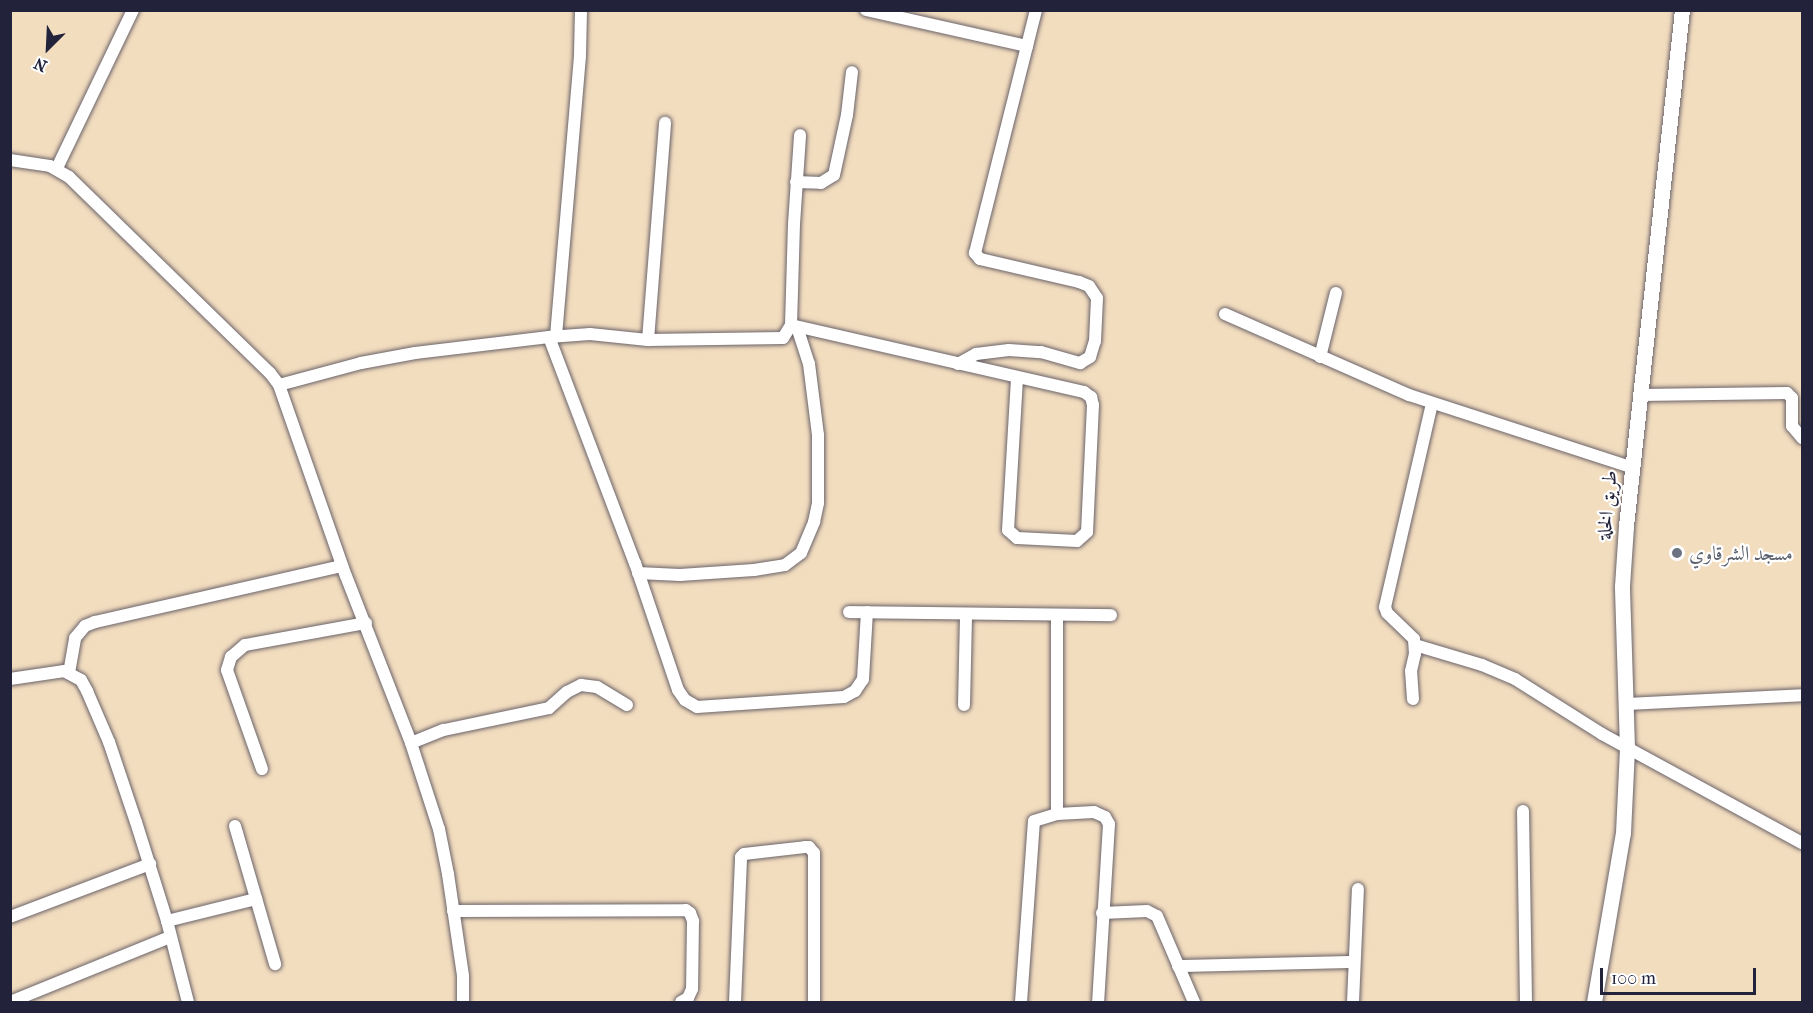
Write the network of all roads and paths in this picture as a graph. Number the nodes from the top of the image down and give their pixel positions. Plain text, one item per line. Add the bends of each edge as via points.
1 (133, 10) edge
2 (581, 10) edge
3 (866, 10) edge
4 (1036, 10) edge
5 (1682, 10) edge
6 (1026, 46) junction
7 (852, 72) dead end
8 (665, 123) dead end
9 (800, 135) dead end
10 (10, 160) edge
11 (57, 168) junction
12 (796, 182) junction
13 (1336, 293) dead end
14 (1225, 314) dead end
15 (794, 326) junction
16 (552, 336) junction
17 (648, 340) junction
18 (1320, 357) junction
19 (958, 364) junction
20 (1017, 377) junction
21 (279, 385) junction
22 (1640, 395) junction
23 (1432, 404) junction
24 (1803, 438) edge
25 (1631, 467) junction
26 (342, 566) junction
27 (638, 573) junction
28 (849, 612) dead end
29 (867, 612) junction
30 (966, 615) junction
31 (1057, 615) junction
32 (1111, 615) dead end
33 (366, 623) junction
34 (1415, 645) junction
35 (69, 673) junction
36 (10, 679) edge
37 (1803, 695) edge
38 (1413, 699) dead end
39 (1627, 704) junction
40 (627, 705) dead end
41 (964, 705) dead end
42 (411, 743) junction
43 (1627, 748) junction
44 (262, 769) dead end
45 (1523, 811) dead end
46 (1057, 814) junction
47 (235, 826) dead end
48 (1803, 843) edge
49 (150, 864) junction
50 (1358, 889) dead end
51 (256, 899) junction
52 (453, 911) junction
53 (1102, 913) junction
54 (10, 917) edge
55 (167, 921) junction
56 (170, 937) junction
57 (1354, 962) junction
58 (275, 964) dead end
59 (1178, 966) junction
60 (10, 1002) edge
61 (188, 1002) edge
62 (464, 1002) edge
63 (681, 1002) edge
64 (735, 1002) edge
65 (814, 1002) edge
66 (1021, 1002) edge
67 (1098, 1002) edge
68 (1194, 1002) edge
69 (1353, 1002) edge
70 (1526, 1002) edge
71 (1594, 1002) edge

1 - 11 street
2 - 16 street
3 - 6 street
4 - 6 street
5 - 22 street, طريق الخلة
6 - 19 street via 975,253 980,259 1089,286 1097,298 1095,341 1090,357 1080,363 1041,352 1009,350 985,351
7 - 12 street via 834,175 821,183
8 - 17 street
9 - 12 street
10 - 11 street
11 - 21 street
12 - 15 street
13 - 18 street
14 - 18 street
15 - 17 street via 777,339
15 - 19 street
15 - 27 street via 809,364 818,435 818,503 801,553 785,565 754,570 680,575
16 - 17 street via 590,334
16 - 21 street via 415,353
16 - 27 street
18 - 23 street
19 - 20 street
20 - 20 street via 1008,530 1017,538 1077,541 1087,532 1091,397 1084,392
21 - 26 street
22 - 24 street via 1787,393 1792,398 1792,426
22 - 25 street, طريق الخلة
23 - 25 street
23 - 34 street via 1385,607 1411,633
25 - 39 street, طريق الخلة via 1622,586
26 - 33 street
26 - 35 street via 95,622 85,626 75,638
27 - 29 street via 678,690 697,707 844,697 855,691 863,679
28 - 29 street
29 - 30 street
30 - 31 street
30 - 41 street
31 - 32 street
31 - 46 street
33 - 42 street
33 - 44 street via 244,645 231,657 227,670
34 - 38 street via 1411,671
34 - 43 street via 1515,679
35 - 36 street via 57,671
35 - 49 street via 81,680 109,742
37 - 39 street
39 - 43 street, طريق الخلة
40 - 42 street via 597,687 581,685 549,708 444,730
42 - 52 street via 439,829
43 - 48 street
43 - 71 street, طريق الخلة via 1623,833
45 - 70 street
46 - 53 street via 1094,812 1108,820
46 - 66 street via 1037,818 1034,823
47 - 51 street
49 - 54 street
49 - 55 street
50 - 57 street
51 - 55 street
51 - 58 street
52 - 62 street
52 - 63 street via 686,910 693,921 692,989
53 - 59 street via 1147,911 1157,916
53 - 67 street
55 - 56 street
56 - 60 street
56 - 61 street
57 - 59 street
57 - 69 street
59 - 68 street
64 - 65 street via 741,857 809,847 814,853

